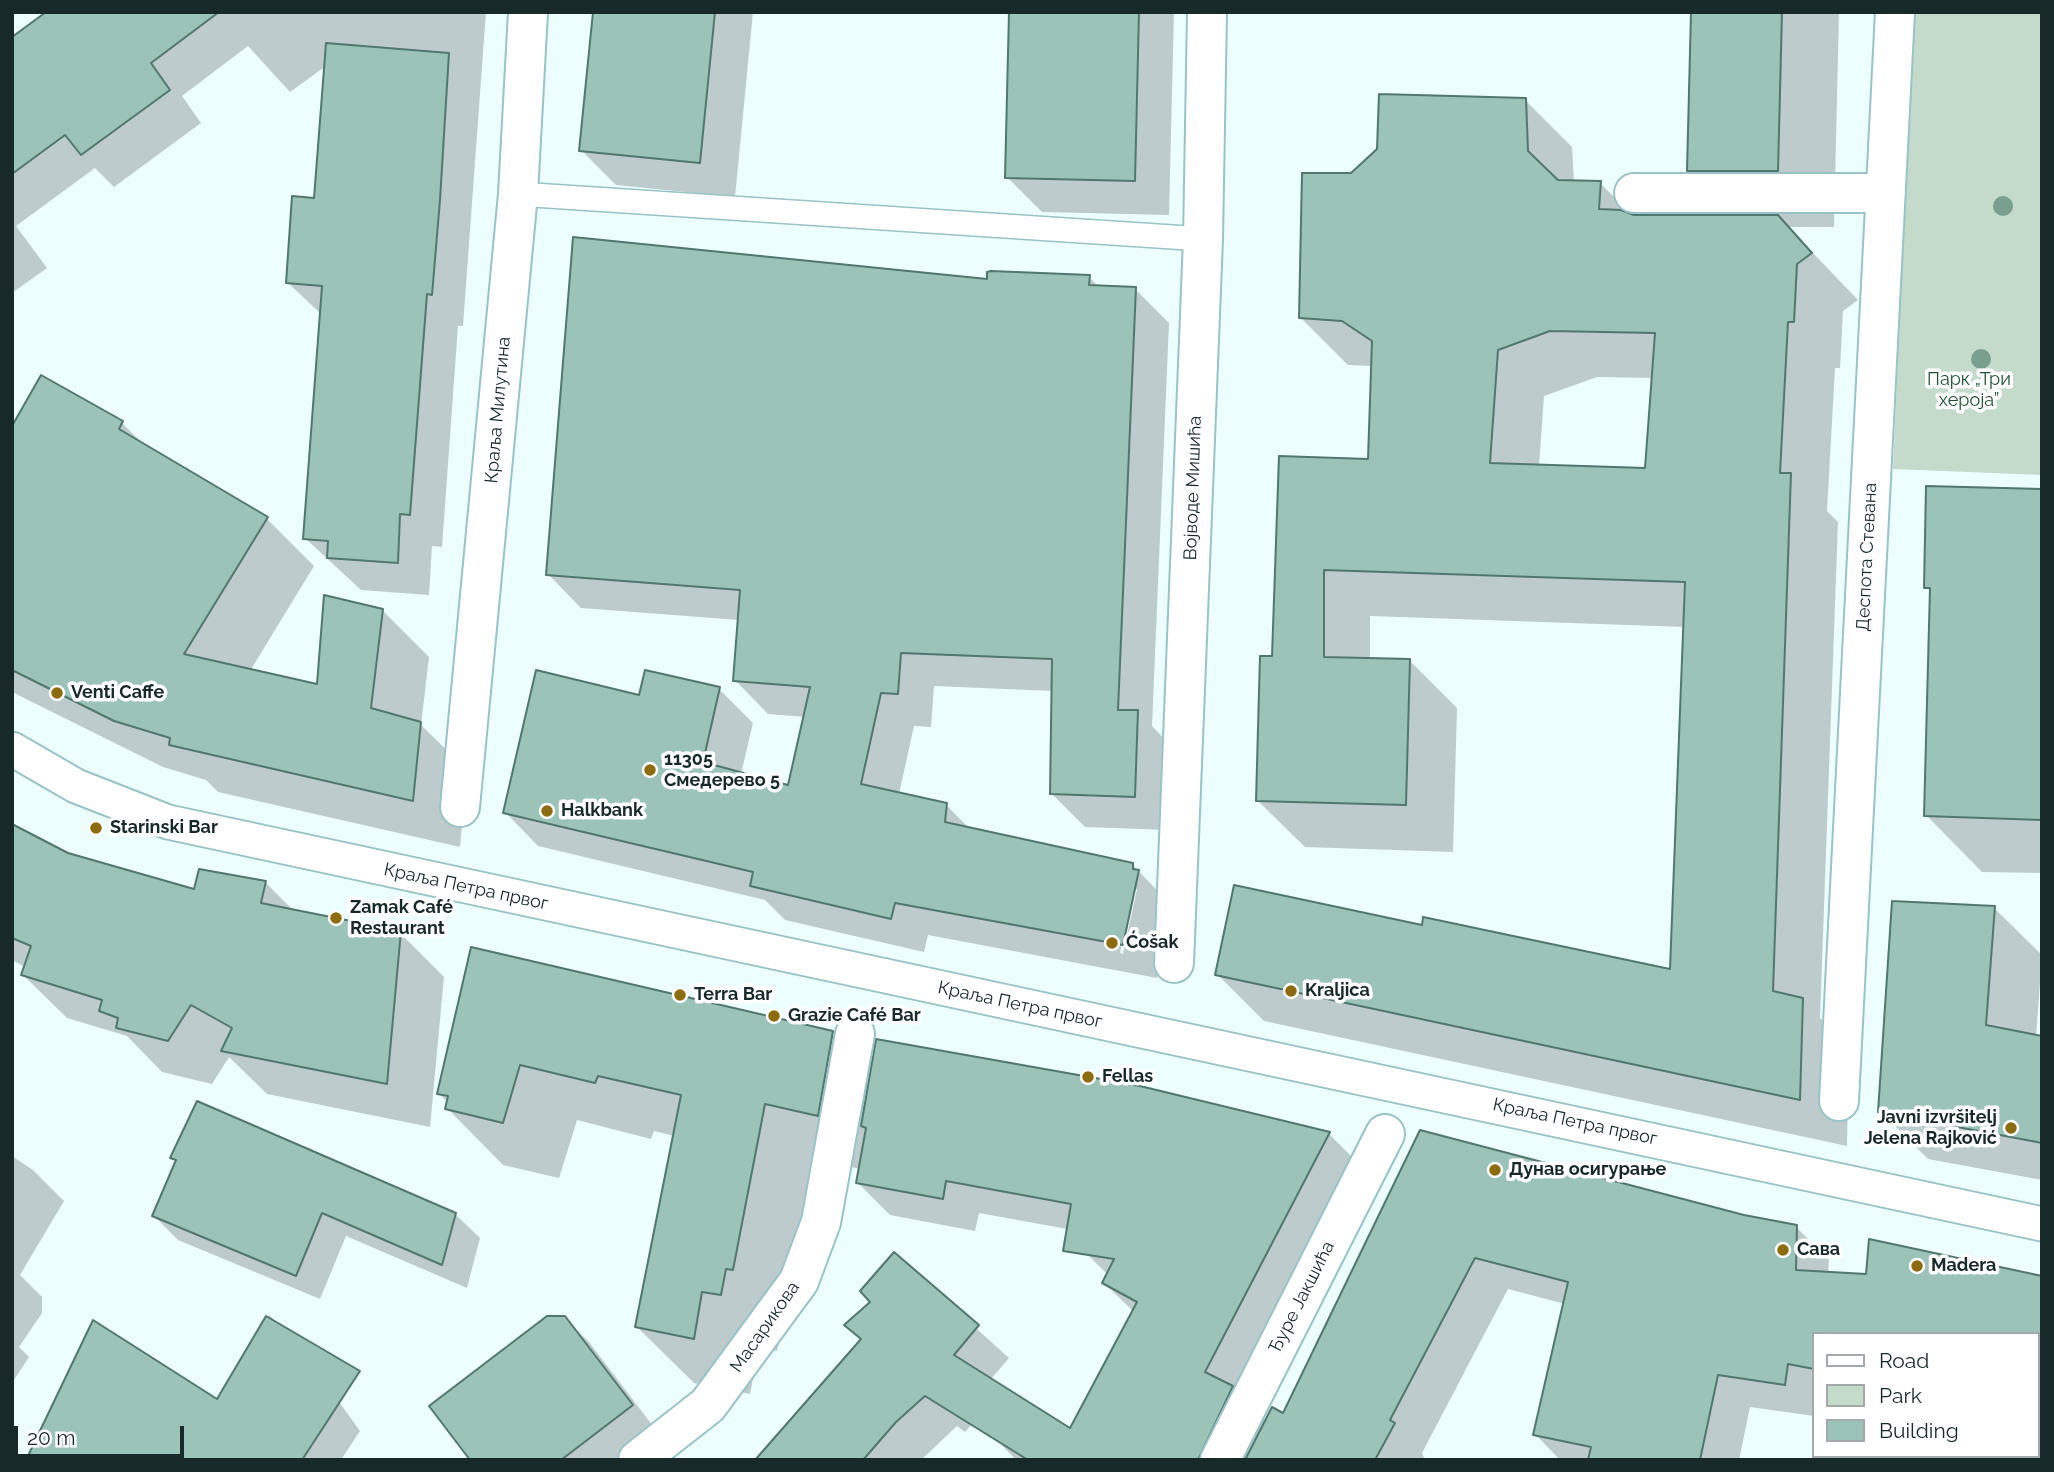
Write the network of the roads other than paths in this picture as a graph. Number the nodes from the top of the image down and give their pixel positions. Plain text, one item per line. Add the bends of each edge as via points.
1 (528, 12) edge
2 (1207, 12) edge
3 (1895, 12) edge
4 (1633, 193) dead end
5 (1886, 193) junction
6 (518, 194) junction
7 (1203, 239) junction
8 (12, 749) edge
9 (460, 807) dead end
10 (1174, 963) dead end
11 (855, 1034) dead end
12 (1839, 1101) dead end
13 (1385, 1134) dead end
14 (2042, 1224) edge
15 (638, 1460) edge
16 (1220, 1460) edge

1 - 6 street, Краља Милутина
2 - 7 street, Војводе Мишића
3 - 5 street, Деспота Стевана
4 - 5 street
5 - 12 street, Деспота Стевана
6 - 7 lane
6 - 9 street, Краља Милутина
7 - 10 street, Војводе Мишића
8 - 14 street, Краља Петра првог via 76,786 168,822
11 - 15 street, Масарикова via 821,1222 799,1281 708,1405
13 - 16 street, Ђуре Јакшића

